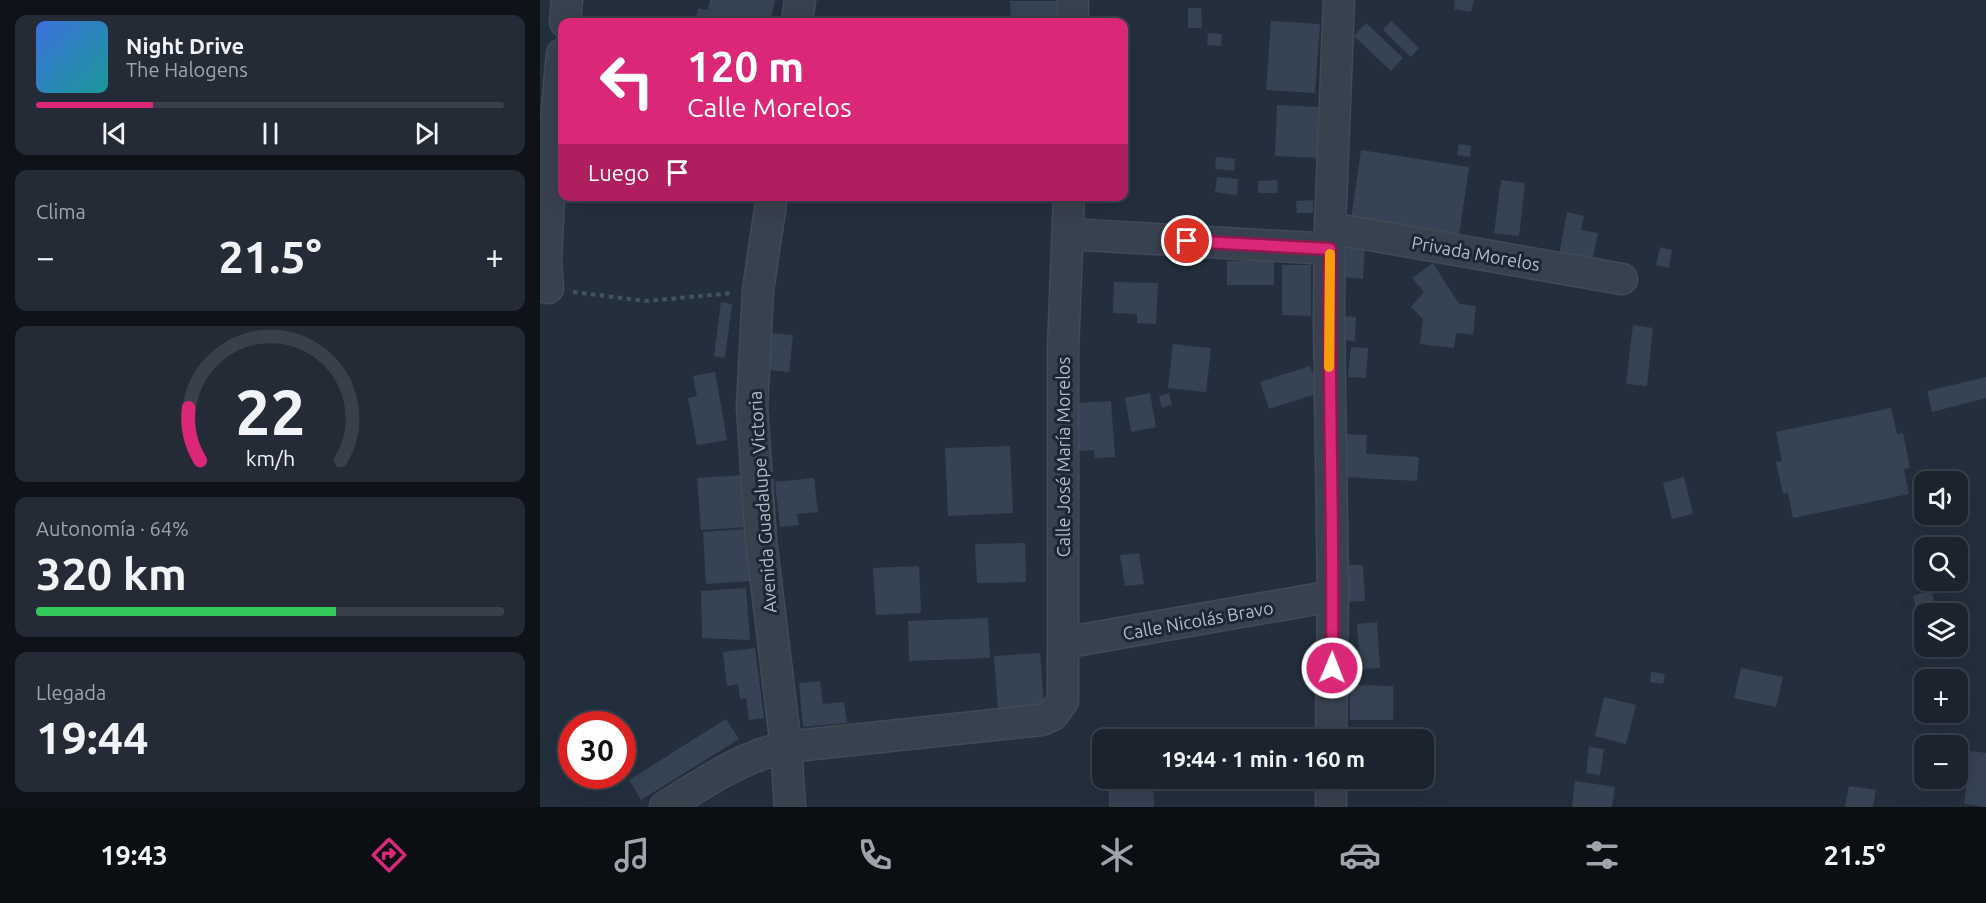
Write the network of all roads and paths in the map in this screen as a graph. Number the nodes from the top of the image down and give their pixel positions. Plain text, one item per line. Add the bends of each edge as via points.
1 (567, 0) edge
2 (801, 0) edge
3 (1074, 0) edge
4 (1340, 0) edge
5 (565, 18) edge
6 (798, 18) edge
7 (1073, 18) edge
8 (558, 53) edge
9 (540, 57) edge
10 (558, 100) edge
11 (771, 201) edge
12 (1069, 201) edge
13 (1068, 234) junction
14 (1330, 239) junction
15 (1622, 279) dead end
16 (548, 288) joint
17 (758, 290) junction
18 (1333, 596) junction
19 (1063, 643) junction
20 (1331, 729) edge
21 (786, 747) junction
22 (1331, 789) edge
23 (665, 807) edge
24 (790, 807) edge
25 (1330, 807) edge

1 - 5 street
2 - 6 street
3 - 7 street
4 - 14 street
8 - 9 street
10 - 16 street via 546,263
11 - 17 street, Avenida Guadalupe Victoria
12 - 13 street, Calle José María Morelos
13 - 14 street, Privada Morelos
13 - 19 street, Calle José María Morelos via 1062,350
14 - 15 street, Privada Morelos
14 - 18 street
16 - 17 path via 646,301
17 - 21 street, Avenida Guadalupe Victoria via 752,408 761,540
18 - 19 street, Calle Nicolás Bravo
18 - 20 street
19 - 21 street, Calle José María Morelos via 1063,701 1053,715 1041,720
21 - 23 street via 762,752 728,768
21 - 24 street, Avenida Guadalupe Victoria
22 - 25 street

